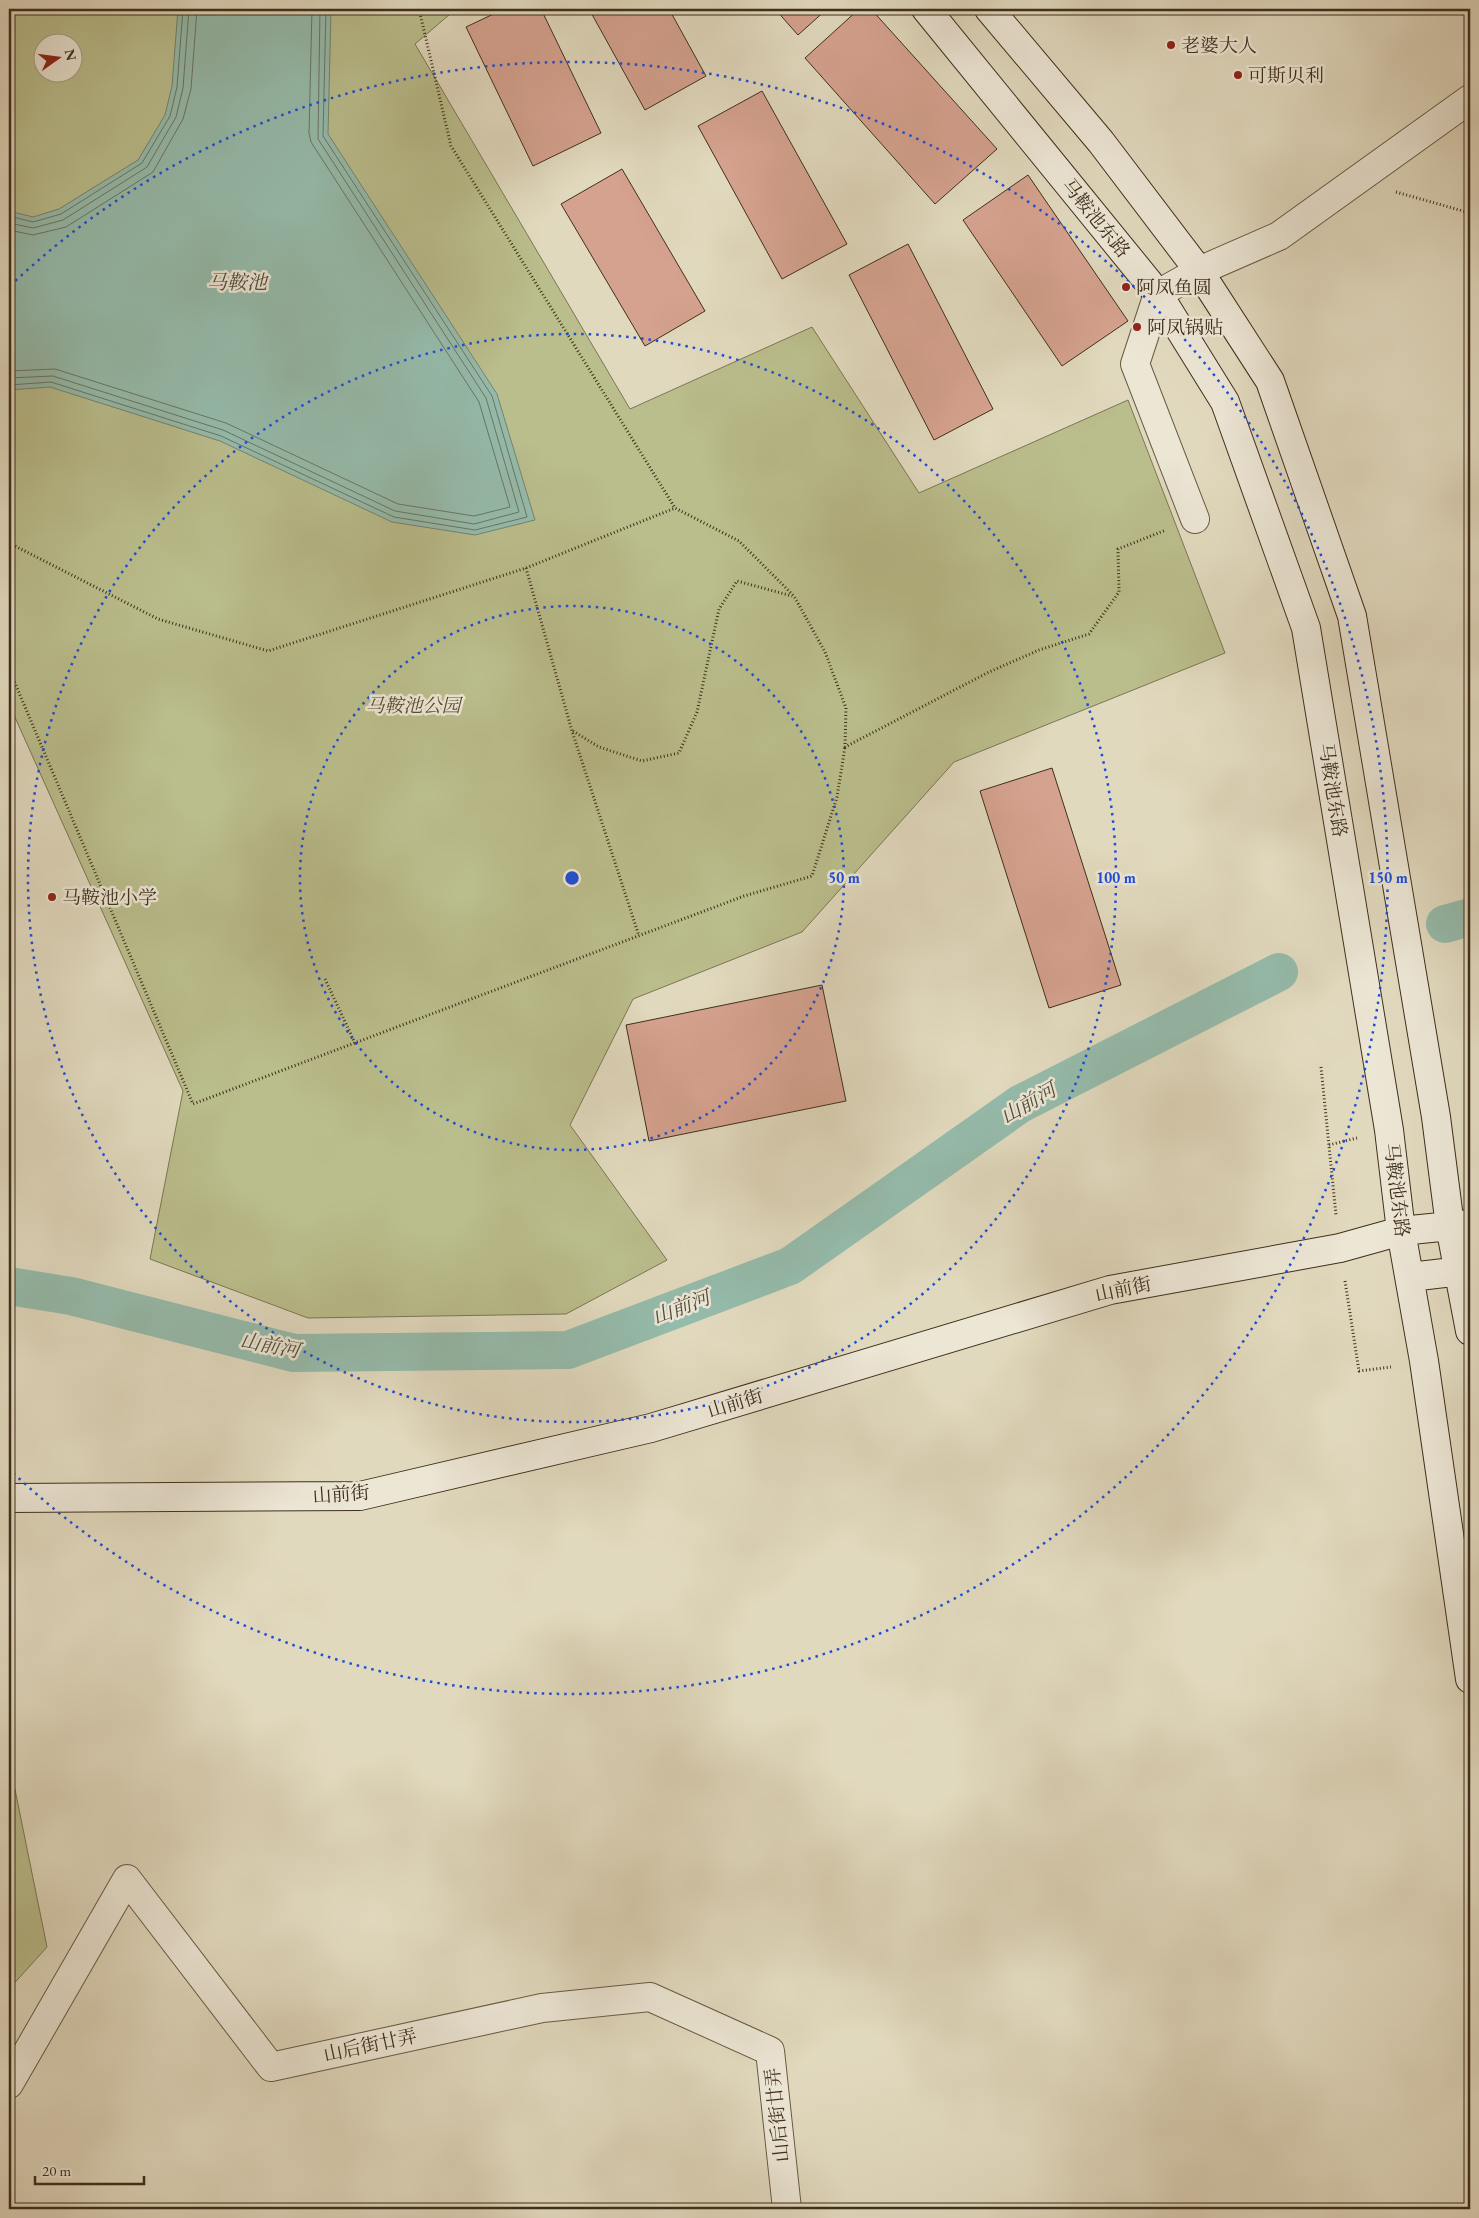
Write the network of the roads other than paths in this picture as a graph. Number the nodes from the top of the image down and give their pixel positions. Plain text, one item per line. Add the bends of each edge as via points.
1 (926, 9) edge
2 (989, 9) edge
3 (1470, 99) edge
4 (1199, 271) junction
5 (1158, 294) junction
6 (1195, 519) road end
7 (1460, 1225) edge
8 (1401, 1232) junction
9 (1465, 1271) edge
10 (1410, 1277) junction
11 (1470, 1330) edge
12 (9, 1498) edge
13 (1470, 1679) edge
14 (9, 2084) edge
15 (787, 2209) edge

1 - 5 main road, 马鞍池东路
2 - 4 main road via 1102,142
3 - 4 main road via 1279,236
4 - 5 main road
4 - 7 main road via 1270,381 1352,616 1436,1117
5 - 6 main road via 1135,364
5 - 8 main road, 马鞍池东路 via 1225,402 1306,628 1389,1130
7 - 8 main road, 山前街
7 - 9 main road
8 - 10 main road, 马鞍池东路
8 - 12 main road, 山前街 via 1340,1248 1110,1290 651,1428 360,1496
9 - 10 main road
9 - 11 main road
10 - 13 main road, 马鞍池东路
14 - 15 main road, 山后街廿弄 via 127,1879 271,2067 542,2008 650,1997 770,2051

